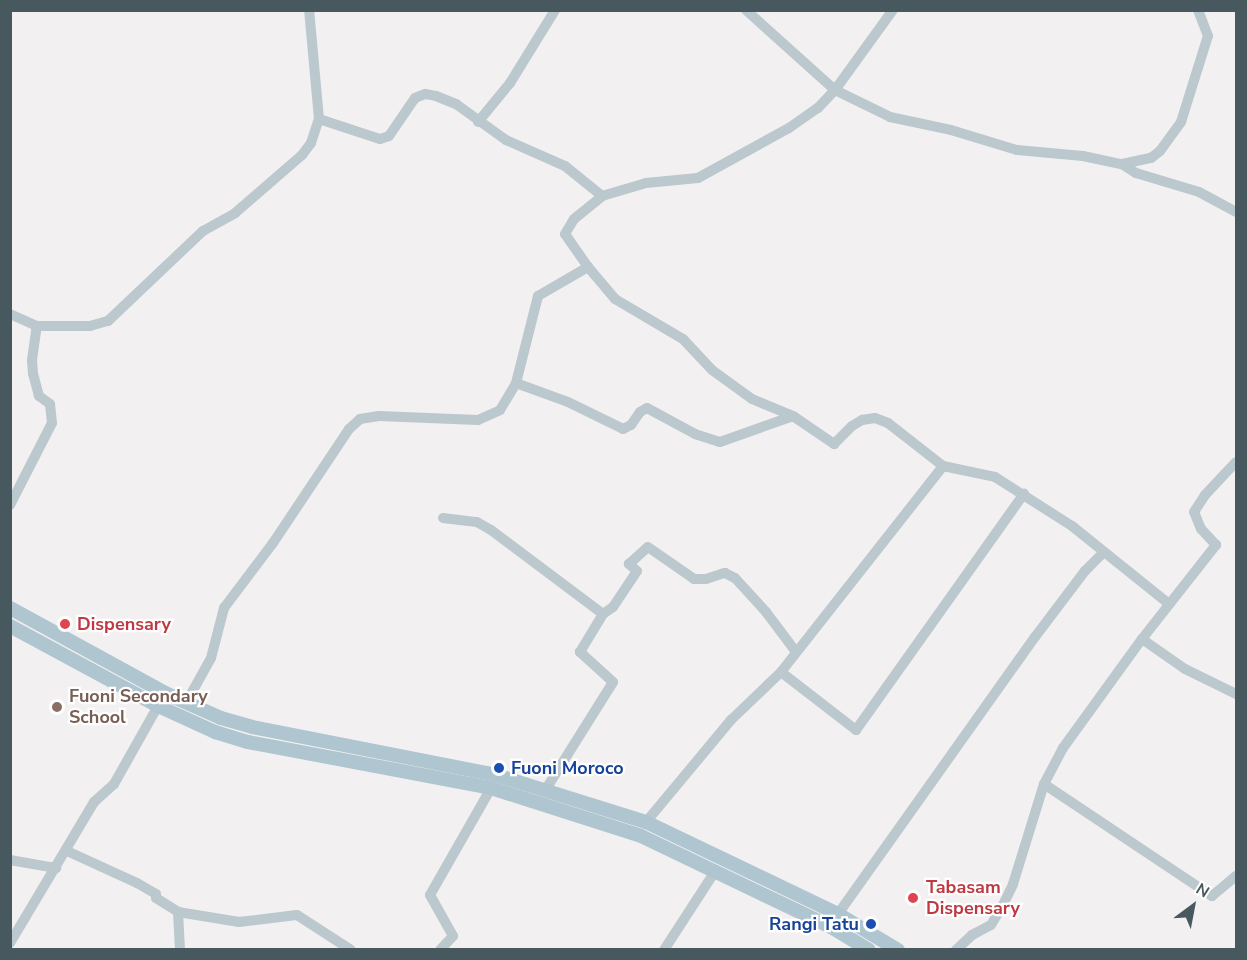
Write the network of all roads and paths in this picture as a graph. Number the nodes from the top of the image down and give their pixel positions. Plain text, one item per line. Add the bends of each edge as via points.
1 (309, 10) edge
2 (555, 10) edge
3 (746, 10) edge
4 (893, 10) edge
5 (1198, 10) edge
6 (835, 90) junction
7 (319, 119) junction
8 (478, 122) junction
9 (1122, 164) junction
10 (602, 196) junction
11 (1236, 212) edge
12 (588, 267) junction
13 (10, 314) edge
14 (37, 326) junction
15 (516, 383) junction
16 (793, 416) junction
17 (1236, 462) edge
18 (943, 466) junction
19 (1024, 494) junction
20 (10, 505) edge
21 (443, 518) dead end
22 (1103, 553) junction
23 (1169, 604) junction
24 (10, 608) edge
25 (603, 614) junction
26 (10, 626) edge
27 (1142, 639) junction
28 (796, 652) junction
29 (781, 672) junction
30 (1236, 694) edge
31 (186, 703) junction
32 (158, 706) junction
33 (1044, 784) junction
34 (491, 788) junction
35 (546, 789) junction
36 (646, 822) junction
37 (67, 850) junction
38 (10, 860) edge
39 (56, 868) junction
40 (716, 870) junction
41 (1236, 876) edge
42 (178, 912) junction
43 (838, 914) junction
44 (10, 943) edge
45 (180, 950) edge
46 (351, 950) edge
47 (440, 950) edge
48 (664, 950) edge
49 (869, 950) edge
50 (898, 950) edge
51 (956, 950) edge

1 - 7 street
2 - 8 street via 510,84
3 - 6 street
4 - 6 street
5 - 9 street via 1208,36 1181,122 1151,158
6 - 9 street via 890,117 1017,150
6 - 10 street via 818,108 789,128 698,178 646,183
7 - 8 street via 380,139 389,136 415,98 425,94 456,104
7 - 14 street via 311,143 302,155 235,213 203,231 108,321 90,326
8 - 10 street via 506,140 565,166
9 - 11 street via 1136,173 1199,192
10 - 12 street via 574,219 565,234
12 - 15 street via 538,296
12 - 16 street via 615,299 683,339 712,370 752,399
13 - 14 street
14 - 20 street via 33,374 39,396 50,404 52,423
15 - 16 street via 568,402 623,429 647,408 695,434 720,442
15 - 31 street via 500,410 478,420 379,416 360,419 349,429 224,608 211,658
16 - 18 street via 834,444 852,426 875,418 888,423
17 - 23 street via 1197,505 1196,519 1216,545
18 - 19 street via 995,477
18 - 28 street
19 - 22 street via 1072,526
19 - 29 street via 856,730
21 - 25 street via 477,522 492,530
22 - 23 street
22 - 43 street via 1035,637
23 - 27 street
24 - 31 main road
25 - 28 street via 613,607 636,571 629,564 648,547 694,579 720,573 735,578
25 - 35 street via 580,652 613,682
26 - 32 main road
27 - 30 street via 1185,669
27 - 33 street via 1063,748
28 - 29 street
29 - 36 street via 731,720
31 - 35 main road via 252,728 466,768
32 - 34 main road via 248,742
32 - 37 street via 114,784 94,802
33 - 41 street via 1212,896
33 - 51 street via 1002,907 991,926 972,934
34 - 40 main road via 641,836
34 - 47 street via 430,895 453,936
35 - 36 main road
36 - 43 main road
37 - 39 street
37 - 42 street via 137,883
38 - 39 street
39 - 44 street
40 - 48 street
40 - 49 main road
42 - 45 street
42 - 46 street via 238,922 297,915
43 - 50 main road

